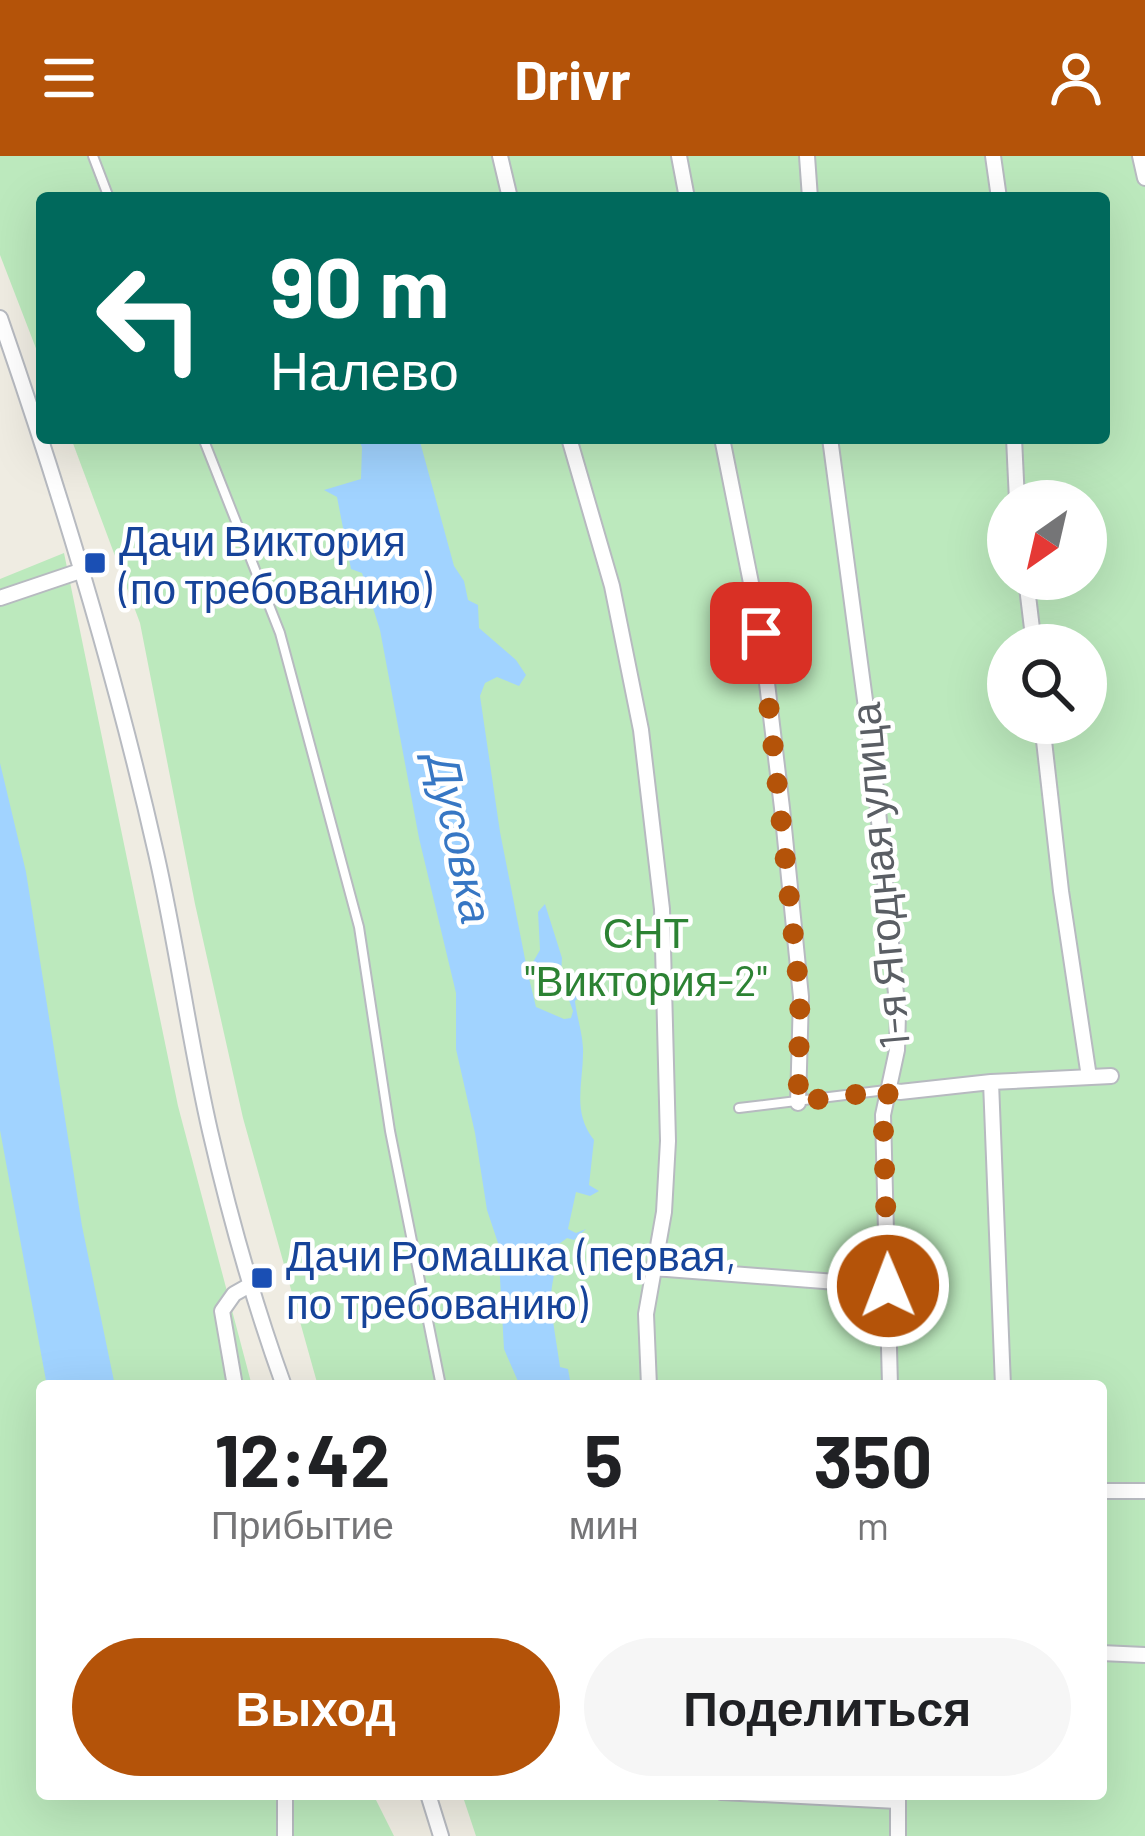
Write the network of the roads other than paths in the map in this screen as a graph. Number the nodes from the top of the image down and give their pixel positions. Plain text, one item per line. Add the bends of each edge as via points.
1 (93, 156) edge
2 (500, 156) edge
3 (679, 156) edge
4 (807, 156) edge
5 (993, 156) edge
6 (1140, 156) edge
7 (1145, 178) edge
8 (107, 192) edge
9 (509, 192) edge
10 (686, 192) edge
11 (810, 192) edge
12 (998, 192) edge
13 (0, 318) edge
14 (36, 427) edge
15 (42, 444) edge
16 (205, 444) edge
17 (570, 444) edge
18 (723, 444) edge
19 (831, 444) edge
20 (1014, 444) edge
21 (1016, 480) edge
22 (83, 570) junction
23 (0, 598) edge
24 (1044, 744) edge
25 (1111, 1076) dead end
26 (1089, 1077) junction
27 (991, 1082) junction
28 (889, 1090) junction
29 (798, 1102) junction
30 (739, 1108) dead end
31 (654, 1268) junction
32 (250, 1285) junction
33 (888, 1286) junction
34 (235, 1380) edge
35 (282, 1380) edge
36 (440, 1380) edge
37 (649, 1380) edge
38 (890, 1380) edge
39 (1003, 1380) edge
40 (1107, 1491) edge
41 (1145, 1491) edge
42 (1107, 1653) edge
43 (1145, 1654) edge
44 (285, 1800) edge
45 (430, 1800) edge
46 (898, 1800) edge
47 (285, 1836) edge
48 (441, 1836) edge
49 (898, 1836) edge

1 - 8 lane
2 - 9 street
3 - 10 street
4 - 11 street
5 - 12 street
6 - 7 street
13 - 14 street
15 - 22 street
16 - 36 lane via 280,634 359,927
17 - 31 street via 612,586 656,840 668,1141
18 - 29 street via 761,633 782,808 800,997
19 - 28 street, 1-я Ягодная улица via 898,1014
20 - 21 street
22 - 23 street
22 - 32 street via 157,858 210,1130
24 - 26 street
25 - 26 street
26 - 27 street
27 - 28 street
27 - 39 street
28 - 29 lane
28 - 33 street, 1-я Ягодная улица
29 - 30 lane
31 - 33 street
31 - 37 street
32 - 34 street via 222,1311
32 - 35 street
33 - 38 street, 1-я Ягодная улица
40 - 41 street
42 - 43 street
44 - 47 street
45 - 48 street
46 - 49 street

